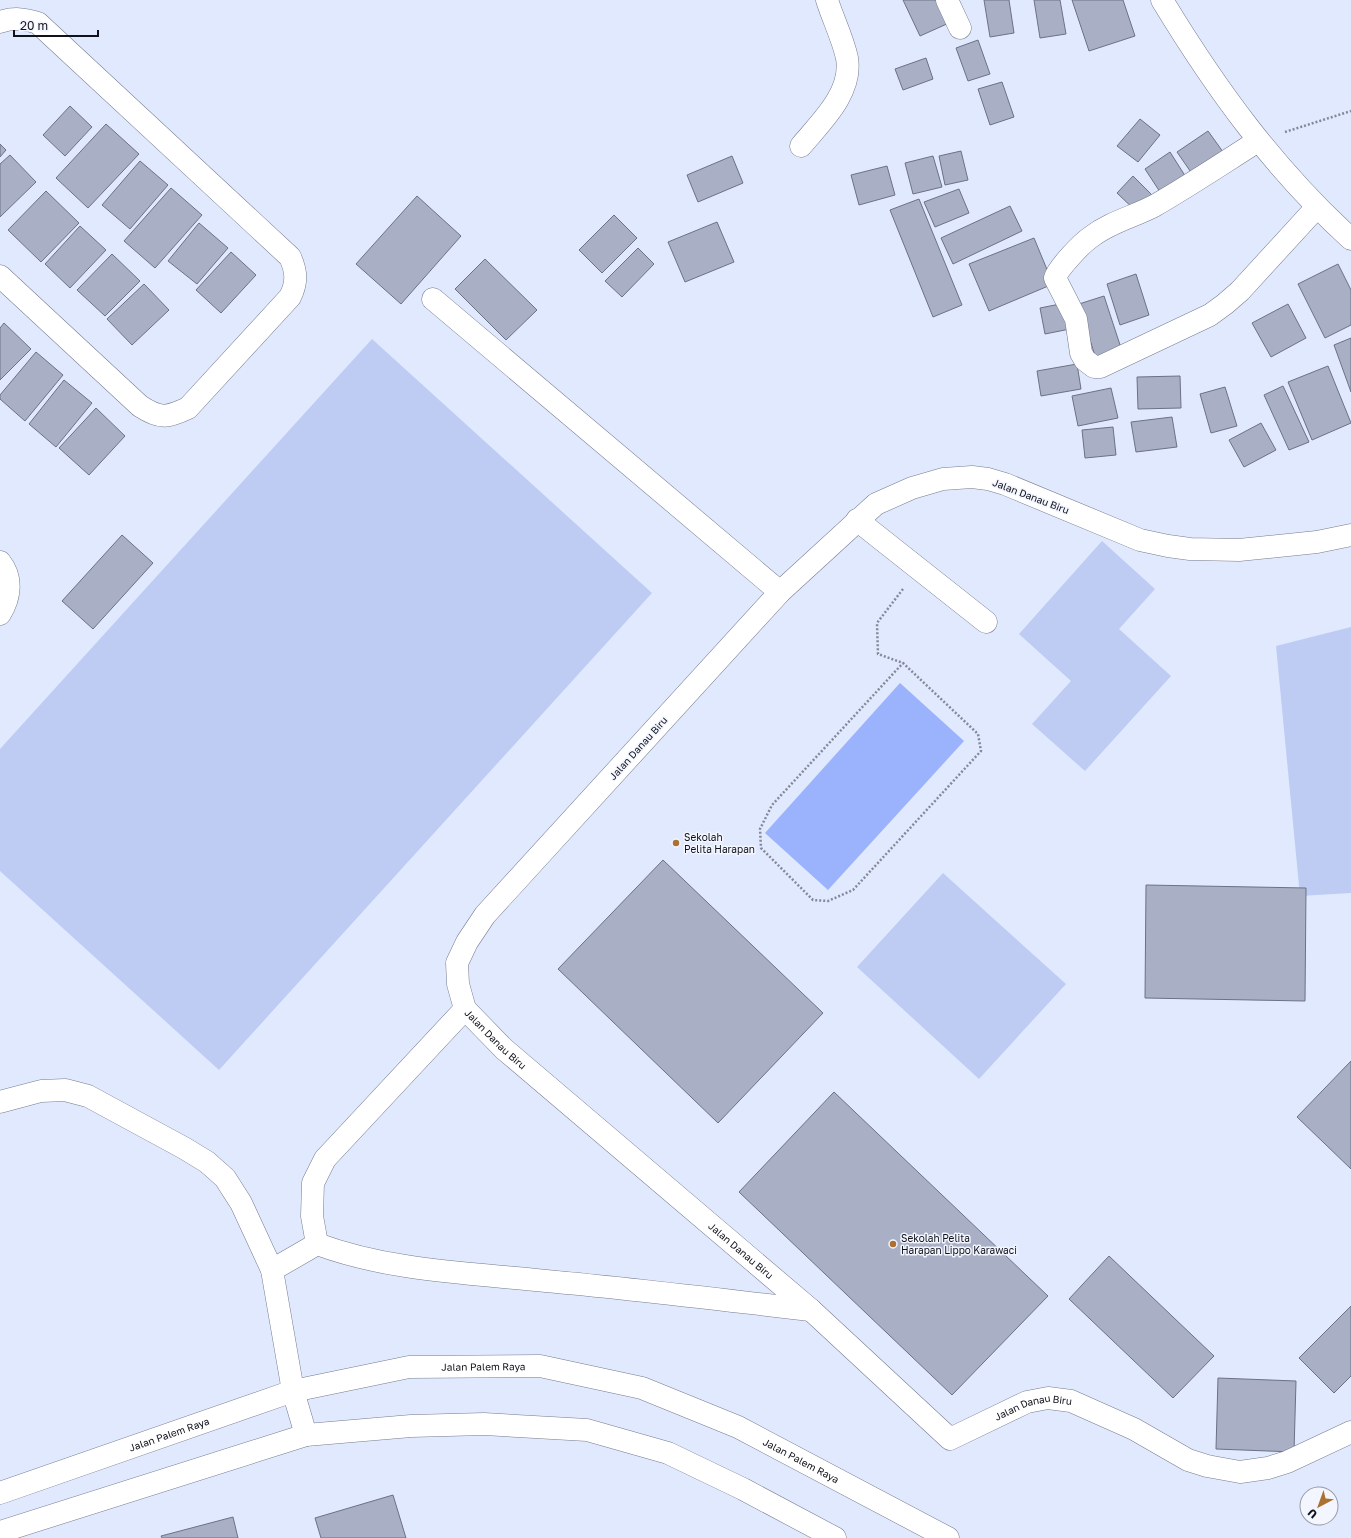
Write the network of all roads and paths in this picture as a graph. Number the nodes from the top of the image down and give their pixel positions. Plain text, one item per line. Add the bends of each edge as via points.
1 (827, 0) edge
2 (948, 0) edge
3 (1162, 0) edge
4 (0, 22) edge
5 (960, 28) dead end
6 (1351, 111) edge
7 (1258, 141) junction
8 (801, 146) dead end
9 (1316, 208) junction
10 (1351, 239) edge
11 (0, 276) edge
12 (433, 299) dead end
13 (857, 520) junction
14 (1351, 535) edge
15 (0, 562) edge
16 (918, 568) junction
17 (780, 592) junction
18 (0, 614) edge
19 (986, 622) dead end
20 (903, 663) junction
21 (465, 1009) junction
22 (0, 1102) edge
23 (317, 1244) junction
24 (272, 1270) junction
25 (811, 1310) junction
26 (293, 1391) junction
27 (1351, 1432) edge
28 (306, 1435) junction
29 (0, 1493) edge
30 (0, 1532) edge
31 (835, 1538) edge
32 (948, 1538) edge

1 - 8 street via 847,58 846,76 835,105
2 - 5 street
3 - 7 street via 1198,60
4 - 11 street via 23,18 38,23 290,257 295,267 296,278 290,297 188,408 162,417 140,406
6 - 7 path
7 - 9 street
7 - 9 street via 1163,200 1098,231 1063,264 1055,278 1076,319 1081,353 1089,365 1094,368 1100,367 1210,315 1240,292
9 - 10 street
12 - 17 street
13 - 14 street, Jalan Danau Biru via 876,504 912,488 943,480 972,477 1006,484 1140,540 1168,546 1239,550 1318,542
13 - 16 street
13 - 17 street, Jalan Danau Biru
15 - 18 street via 10,584 8,597
16 - 19 street
16 - 20 path via 877,623 878,654
17 - 21 street, Jalan Danau Biru via 485,915 457,963 458,984
20 - 20 path via 772,805 760,829 761,848 813,900 828,901 852,890 981,751 978,734
21 - 23 street via 325,1159 313,1183 312,1216
21 - 25 street, Jalan Danau Biru via 504,1049
22 - 24 street via 41,1091 65,1090 88,1096 207,1162 225,1178 241,1203
23 - 24 street
23 - 25 street via 339,1252 400,1266
24 - 26 street
25 - 27 street, Jalan Danau Biru via 950,1439 1027,1402 1048,1398 1071,1401 1134,1429 1188,1460 1240,1472 1287,1462
26 - 28 street
26 - 29 street, Jalan Palem Raya
26 - 32 street, Jalan Palem Raya via 409,1367 540,1366 642,1388 738,1427
28 - 30 street
28 - 31 street via 411,1426 477,1424 587,1430 668,1453

